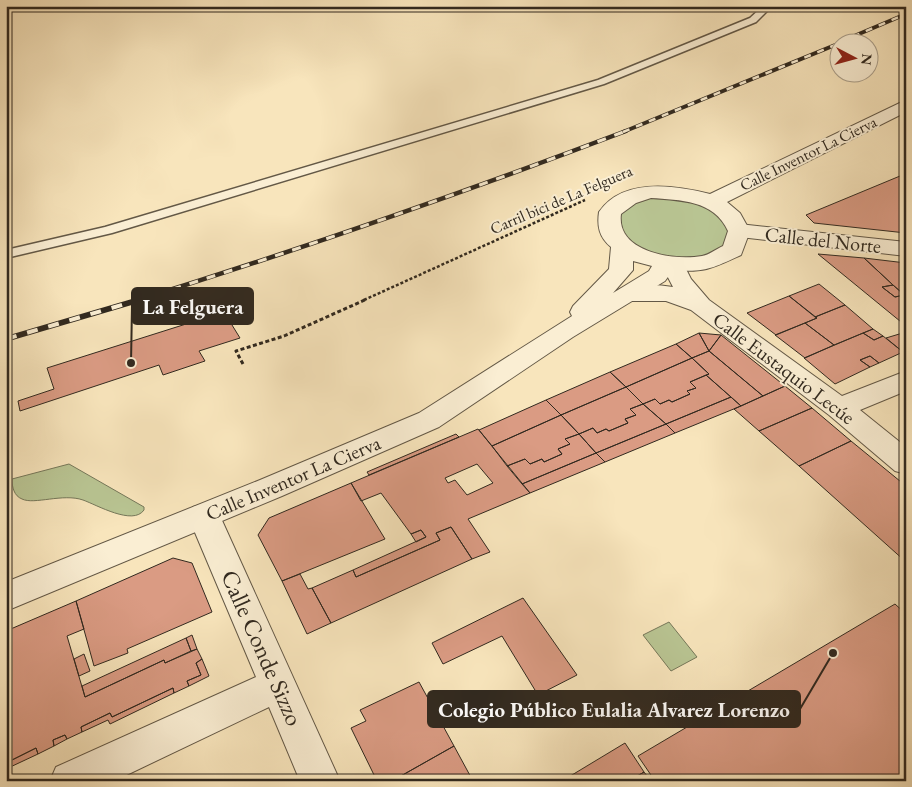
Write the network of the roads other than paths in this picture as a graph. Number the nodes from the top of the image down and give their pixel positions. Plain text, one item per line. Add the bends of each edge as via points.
1 (768, 6) edge
2 (906, 105) edge
3 (711, 202) junction
4 (740, 231) junction
5 (622, 246) junction
6 (906, 249) edge
7 (6, 254) edge
8 (670, 264) junction
9 (629, 294) junction
10 (700, 305) junction
11 (564, 331) junction
12 (906, 380) edge
13 (840, 408) junction
14 (906, 463) edge
15 (204, 516) junction
16 (6, 597) edge
17 (278, 685) junction
18 (70, 781) edge
19 (320, 781) edge

1 - 7 lane via 753,20 601,82 108,230
2 - 3 street, Calle Inventor La Cierva
3 - 4 street via 730,214
3 - 5 street via 683,193 650,192 628,198 610,212 608,227
4 - 6 street, Calle del Norte
4 - 8 street via 733,250 711,262
5 - 8 street via 641,256
5 - 11 street, Calle Inventor La Cierva via 621,270
8 - 9 street, Calle Inventor La Cierva
8 - 10 street, Calle Eustaquio Lecúe via 680,282
9 - 10 street, Calle Inventor La Cierva via 678,295
9 - 11 street, Calle Inventor La Cierva
10 - 13 street, Calle Eustaquio Lecúe
11 - 15 street, Calle Inventor La Cierva via 429,420
12 - 13 street
13 - 14 street, Calle Eustaquio Lecúe
15 - 16 street, Calle Inventor La Cierva
15 - 17 street, Calle Conde Sizzo
17 - 18 street
17 - 19 street, Calle Conde Sizzo

